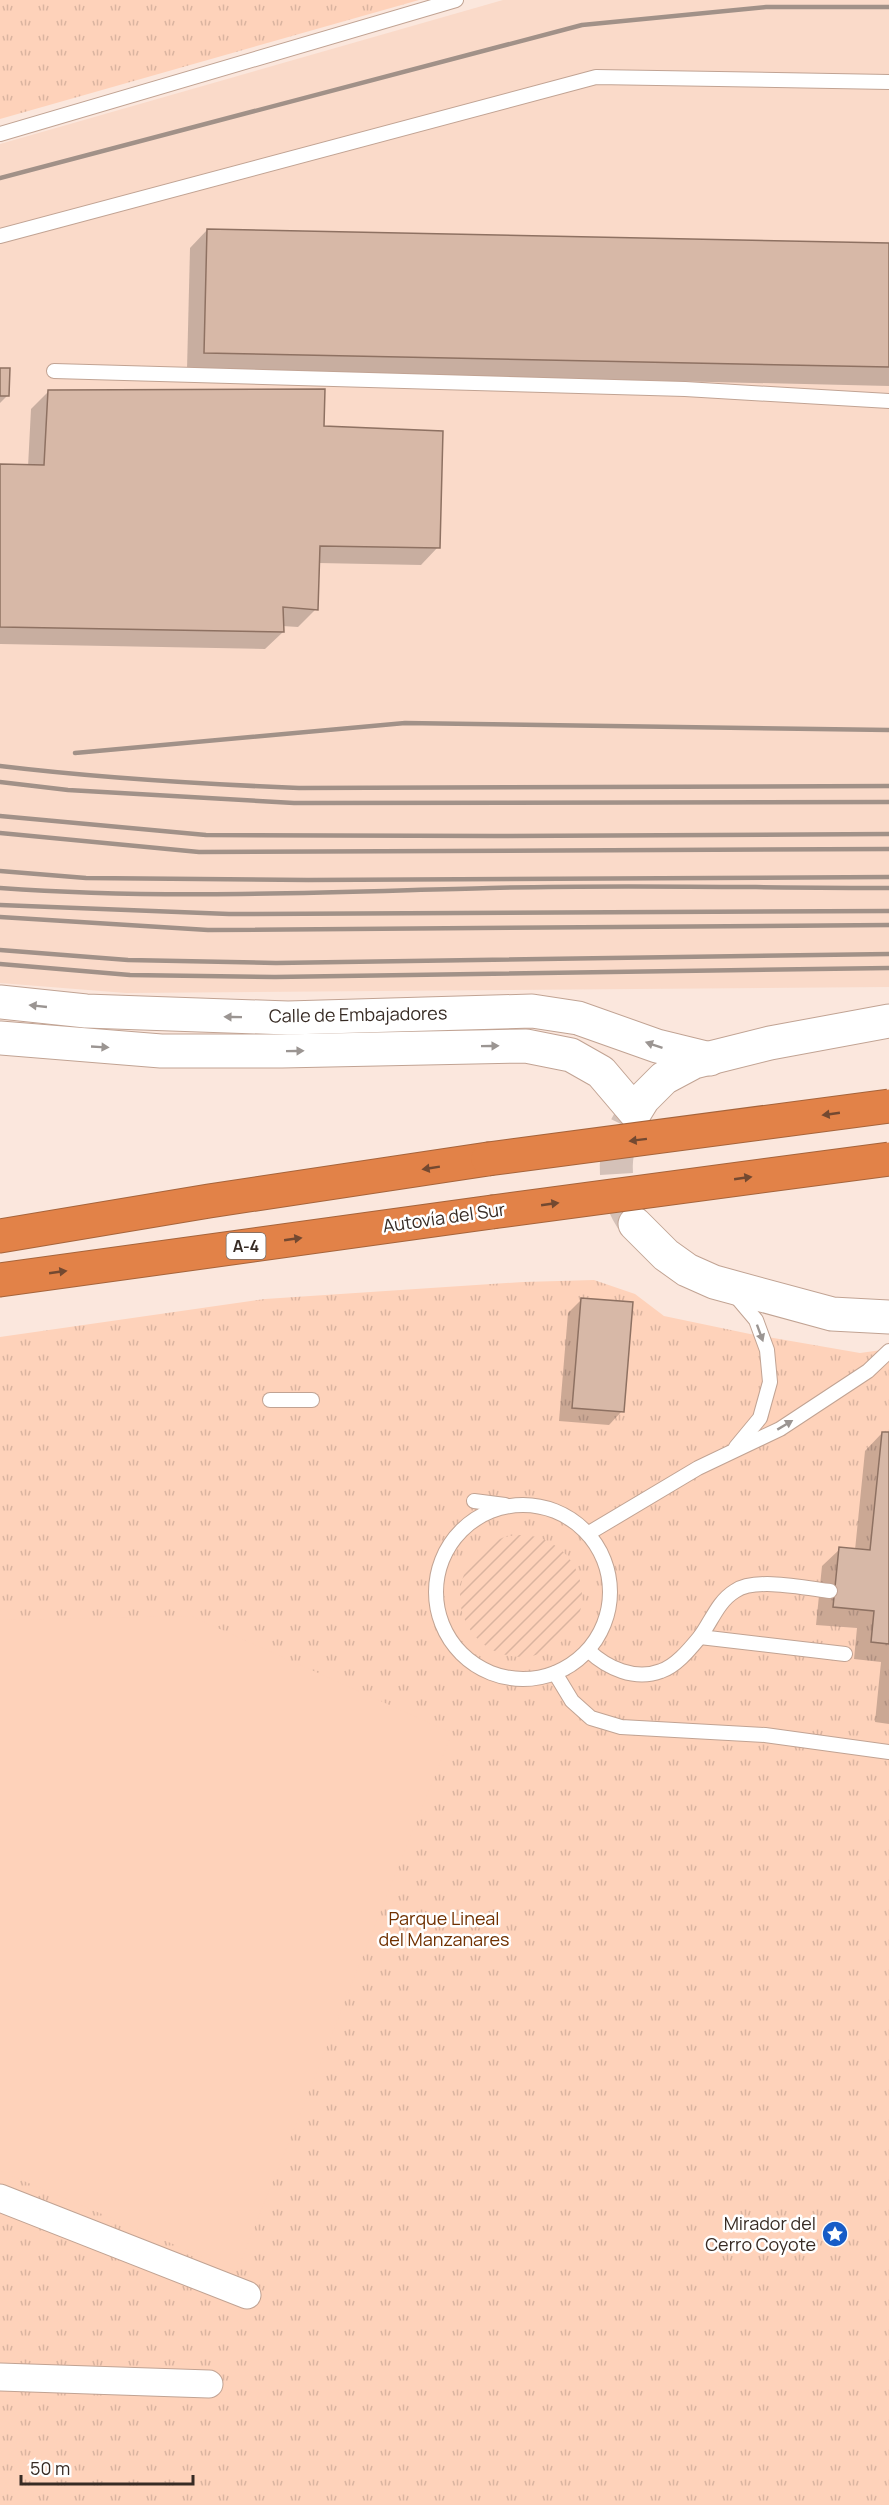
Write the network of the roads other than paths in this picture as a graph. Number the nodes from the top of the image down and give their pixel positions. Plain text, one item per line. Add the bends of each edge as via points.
1 (456, 0) edge
2 (889, 82) edge
3 (0, 134) edge
4 (0, 236) edge
5 (54, 371) dead end
6 (889, 401) edge
7 (0, 1002) edge
8 (889, 1021) edge
9 (0, 1038) edge
10 (710, 1059) junction
11 (889, 1106) edge
12 (889, 1159) edge
13 (209, 1201) junction
14 (0, 1219) edge
15 (635, 1224) tunnel mouth
16 (0, 1236) edge
17 (0, 1280) edge
18 (727, 1286) junction
19 (889, 1317) edge
20 (889, 1351) edge
21 (270, 1400) dead end
22 (312, 1400) dead end
23 (732, 1451) junction
24 (474, 1501) dead end
25 (507, 1506) junction
26 (589, 1533) junction
27 (830, 1591) dead end
28 (700, 1637) junction
29 (589, 1651) junction
30 (845, 1654) dead end
31 (555, 1673) junction
32 (889, 1752) edge
33 (0, 2198) edge
34 (247, 2295) dead end
35 (0, 2378) edge
36 (209, 2384) dead end

1 - 3 lane
2 - 4 lane via 596,77
5 - 6 lane via 685,389
10 -> 7 main road, Calle de Embajadores via 657,1046 578,1018 532,1011 277,1018 87,1011
8 - 10 main road via 830,1030
9 -> 10 main road, Calle de Embajadores via 161,1051 526,1046 571,1054 601,1072 635,1112 664,1078 686,1065
11 -> 13 highway, bridge
17 -> 12 highway, Autovía del Sur / A-4, bridge
13 - 14 highway
13 - 16 highway
15 - 18 main road via 687,1270
18 - 19 main road via 832,1314
18 -> 23 lane via 756,1320 766,1350 770,1382 760,1418
23 -> 20 lane via 780,1429 868,1371
21 - 22 lane
23 - 26 lane
24 - 25 lane
25 - 26 lane via 537,1505 566,1514
25 - 31 lane via 481,1515 459,1532 447,1550 435,1590 440,1620 454,1646 476,1667 525,1681
26 - 29 lane via 605,1558 612,1588 608,1618
27 - 28 lane via 750,1584 735,1591 718,1607
28 - 29 lane via 681,1658 660,1671 637,1674 616,1670
28 - 30 lane
29 - 31 lane via 573,1665
31 - 32 lane via 572,1701 591,1718 621,1727 765,1735
33 - 34 street
35 - 36 street

